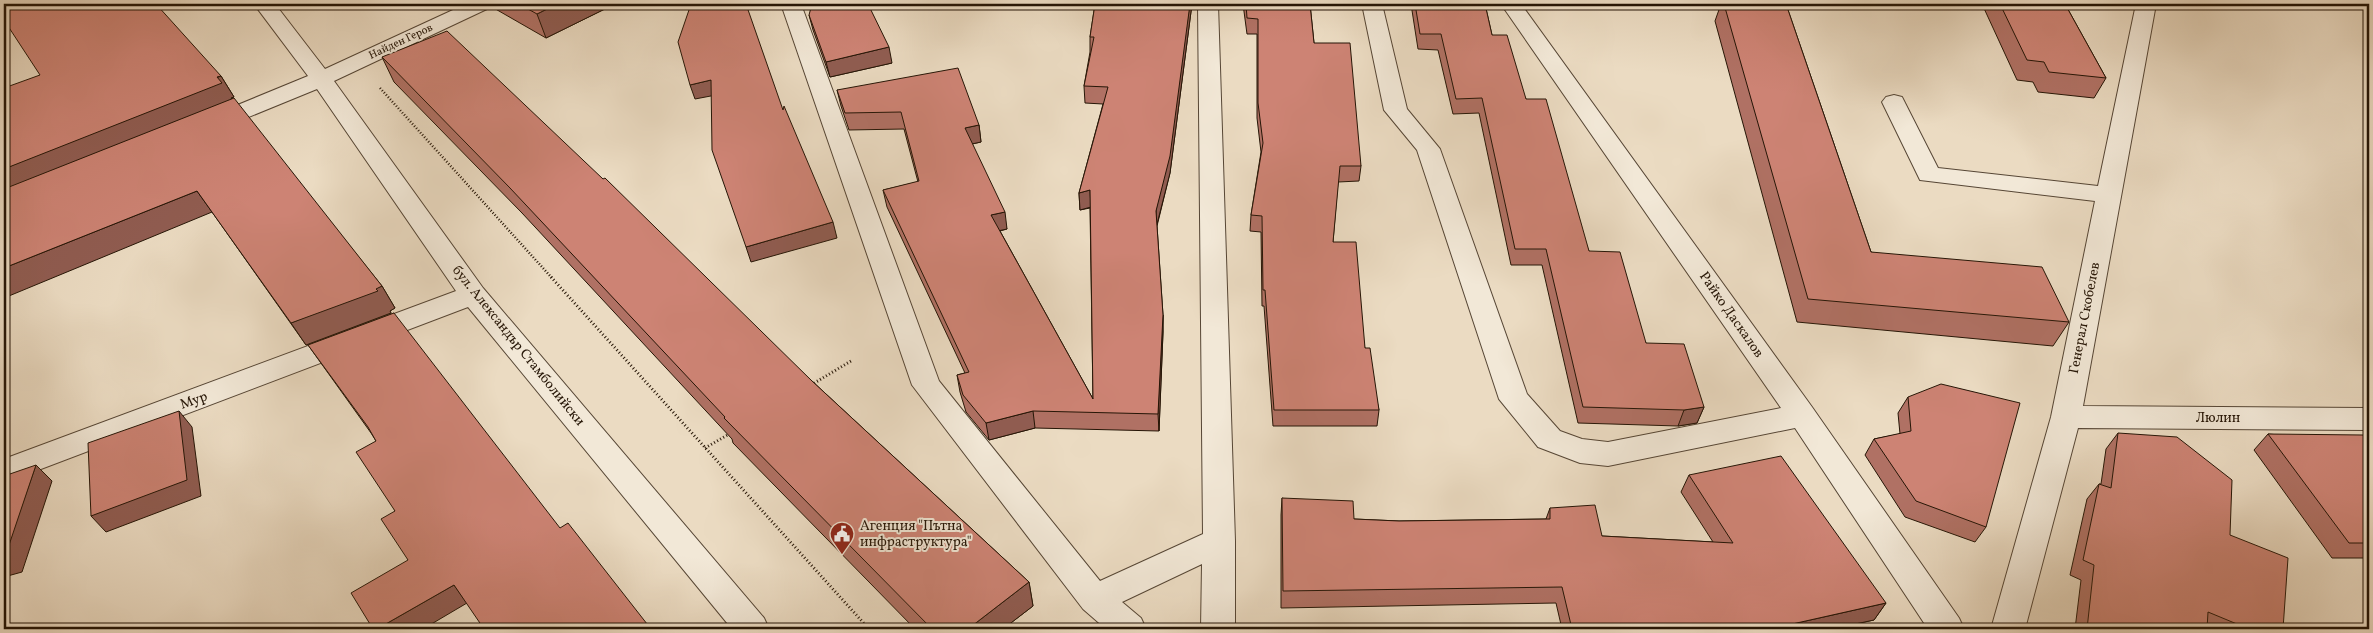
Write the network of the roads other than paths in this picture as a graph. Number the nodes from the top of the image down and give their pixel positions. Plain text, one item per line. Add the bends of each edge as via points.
1 (264, 4) edge
2 (482, 4) edge
3 (791, 4) edge
4 (1208, 4) edge
5 (1372, 4) edge
6 (1512, 4) edge
7 (2146, 4) edge
8 (321, 79) junction
9 (1894, 102) dead end
10 (185, 135) edge
11 (2109, 195) junction
12 (473, 294) junction
13 (1802, 415) junction
14 (2066, 417) junction
15 (2369, 419) edge
16 (4, 471) edge
17 (1219, 541) junction
18 (1095, 600) junction
19 (752, 629) edge
20 (1129, 629) edge
21 (1218, 629) edge
22 (1947, 629) edge
23 (2008, 629) edge

1 - 8 street, бул. Александър Стамболийски
2 - 8 street, Найден Геров
3 - 18 street via 926,385
4 - 17 street
5 - 13 street via 1396,110 1428,149 1514,399 1549,439 1580,451 1608,454
6 - 13 street, Райко Даскалов
7 - 11 street, Генерал Скобелев
8 - 10 street, Найден Геров
8 - 12 street, бул. Александър Стамболийски
9 - 11 street via 1929,176
11 - 14 street, Генерал Скобелев
12 - 16 street, Мур
12 - 19 street, бул. Александър Стамболийски
13 - 22 street, Райко Даскалов
14 - 15 street, Люлин
14 - 23 street, Генерал Скобелев
17 - 18 street
17 - 21 street
18 - 20 street

